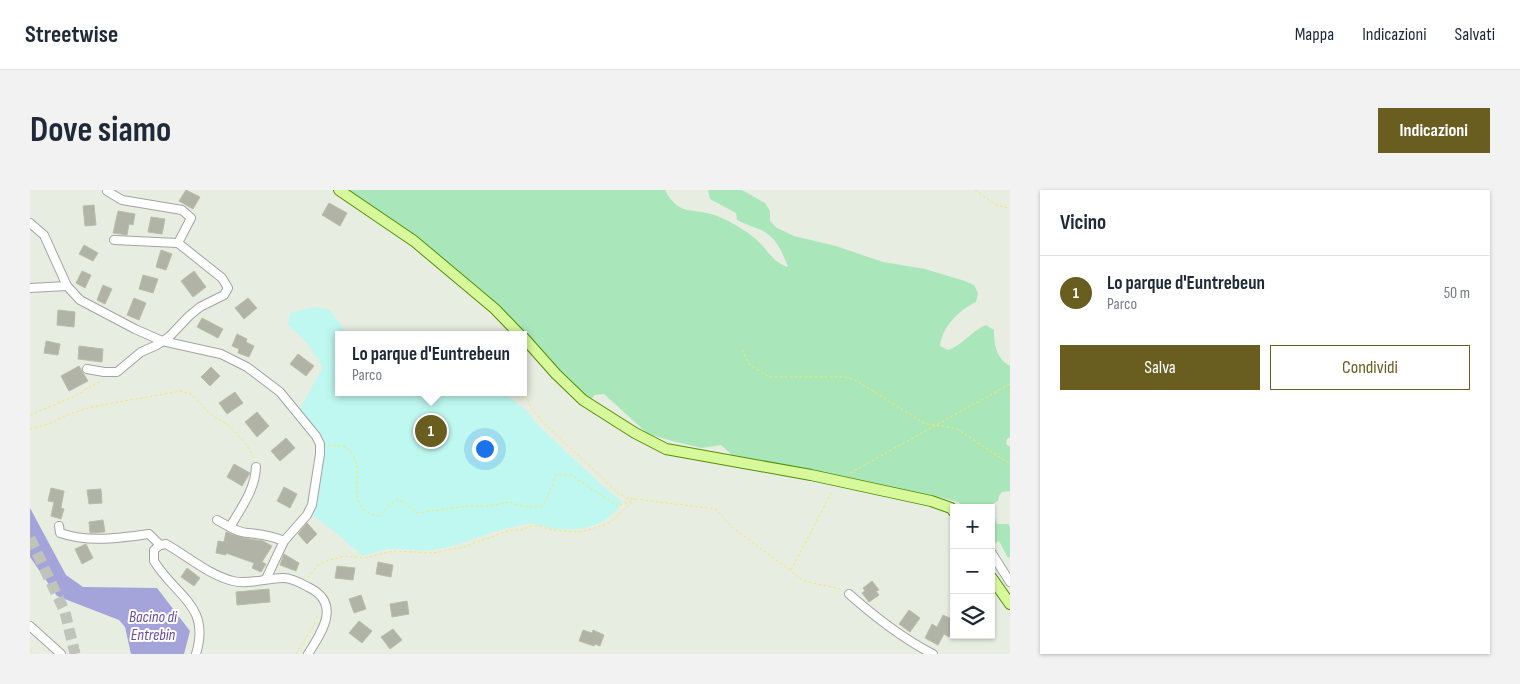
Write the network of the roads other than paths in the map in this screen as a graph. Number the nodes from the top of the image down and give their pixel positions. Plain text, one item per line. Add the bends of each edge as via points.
1 (339, 190) edge
2 (107, 191) edge
3 (30, 223) edge
4 (114, 240) dead end
5 (178, 243) junction
6 (67, 286) junction
7 (30, 288) edge
8 (516, 331) edge
9 (162, 341) junction
10 (527, 341) edge
11 (87, 369) dead end
12 (256, 467) road end
13 (950, 509) edge
14 (217, 520) dead end
15 (59, 526) dead end
16 (230, 527) junction
17 (284, 541) junction
18 (160, 545) junction
19 (995, 558) edge
20 (266, 579) junction
21 (1010, 582) edge
22 (995, 583) edge
23 (849, 594) road end
24 (1010, 604) edge
25 (30, 626) edge
26 (61, 654) edge
27 (196, 654) edge
28 (308, 654) edge
29 (933, 654) edge

1 - 8 main road via 437,259 496,309
2 - 5 street via 122,200 182,210 191,218
3 - 6 street via 44,235
4 - 5 street
5 - 9 street via 222,278 228,288 224,295 200,307
6 - 7 street
6 - 9 street via 91,307
9 - 11 street via 141,352 117,372
9 - 17 street via 222,354 247,367 280,392 320,444 312,505 307,516
10 - 13 main road via 583,400 666,450 838,481 931,501
12 - 16 street via 249,494
14 - 16 street
15 - 18 street via 60,533 98,539 149,534
16 - 17 street
17 - 20 street
18 - 20 street via 166,544 235,582
18 - 27 street via 154,550 154,561 196,614 201,637
19 - 21 street
20 - 28 street via 285,578 320,594 328,614
22 - 24 main road
23 - 29 street via 865,609
25 - 26 street

